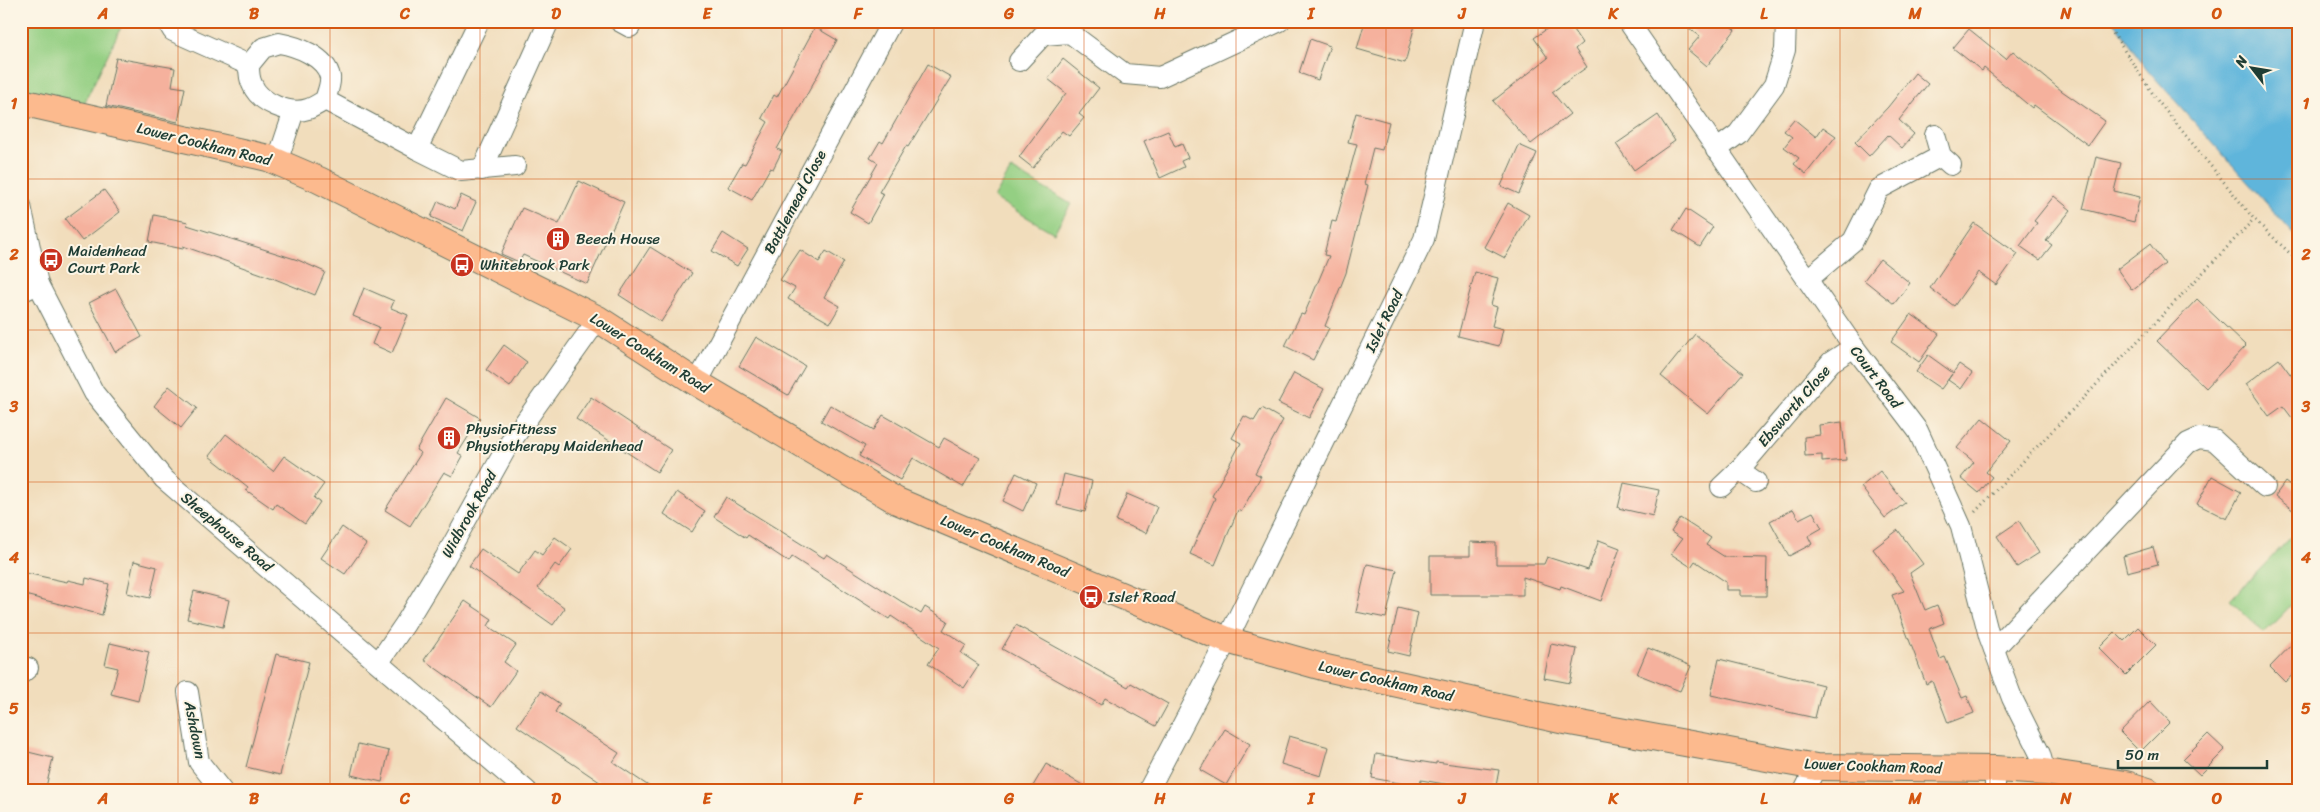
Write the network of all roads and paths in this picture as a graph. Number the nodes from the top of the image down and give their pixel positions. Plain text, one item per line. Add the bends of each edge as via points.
1 (168, 21) edge
2 (479, 21) edge
3 (548, 21) edge
4 (892, 21) edge
5 (1280, 21) edge
6 (1475, 21) edge
7 (1628, 21) edge
8 (1786, 21) edge
9 (2105, 21) edge
10 (1019, 61) dead end
11 (249, 65) junction
12 (325, 100) junction
13 (21, 102) edge
14 (294, 110) junction
15 (1935, 135) dead end
16 (417, 149) junction
17 (1716, 150) junction
18 (277, 162) junction
19 (515, 166) dead end
20 (482, 170) junction
21 (21, 206) edge
22 (2254, 219) junction
23 (2299, 262) edge
24 (1807, 280) junction
25 (30, 288) edge
26 (598, 319) junction
27 (1854, 347) junction
28 (698, 383) junction
29 (1739, 470) junction
30 (1756, 482) dead end
31 (1721, 487) dead end
32 (2265, 487) dead end
33 (1962, 526) junction
34 (1227, 640) junction
35 (1994, 648) junction
36 (379, 662) junction
37 (188, 692) dead end
38 (1816, 767) junction
39 (2045, 772) junction
40 (1995, 780) edge
41 (222, 791) edge
42 (527, 791) edge
43 (1148, 791) edge
44 (1804, 791) edge
45 (2148, 791) edge

1 - 11 street via 173,31
2 - 16 street
3 - 20 street
4 - 28 street, Battlemead Close
5 - 10 street via 1160,77 1124,74 1070,33 1043,35
6 - 34 street, Islet Road via 1424,239
7 - 17 street, Court Road
8 - 17 street via 1785,50 1774,85 1738,134
9 - 22 path via 2157,100
11 - 12 street via 263,48 279,42 302,50 326,68 330,77
11 - 14 street via 252,85 258,92 272,104
12 - 14 street via 307,110
12 - 16 street
13 - 18 main road, Lower Cookham Road
14 - 18 street
15 - 24 street via 1946,161 1879,189 1853,241
16 - 20 street via 461,171
17 - 24 street, Court Road
18 - 26 main road, Lower Cookham Road via 320,180
19 - 20 street
21 - 25 street, Sheephouse Road
22 - 23 path
22 - 33 path
24 - 27 street, Court Road
25 - 36 street, Sheephouse Road via 94,393 164,479
26 - 28 main road, Lower Cookham Road
26 - 36 street, Widbrook Road via 507,447 445,558
27 - 29 street, Ebsworth Close via 1831,362
27 - 33 street, Court Road via 1918,431
28 - 34 main road, Lower Cookham Road via 896,501
29 - 30 street
29 - 31 street, Ebsworth Close
32 - 35 street via 2214,440 2199,438 2188,442
33 - 35 street, Court Road
34 - 38 main road, Lower Cookham Road via 1326,668 1556,719
34 - 43 street, Islet Road
35 - 39 street, Court Road
36 - 42 street, Sheephouse Road
37 - 41 street, Ashdown via 199,762
38 - 40 main road, Lower Cookham Road
38 - 44 street
39 - 40 main road, Lower Cookham Road
39 - 45 main road, Lower Cookham Road via 2126,784

